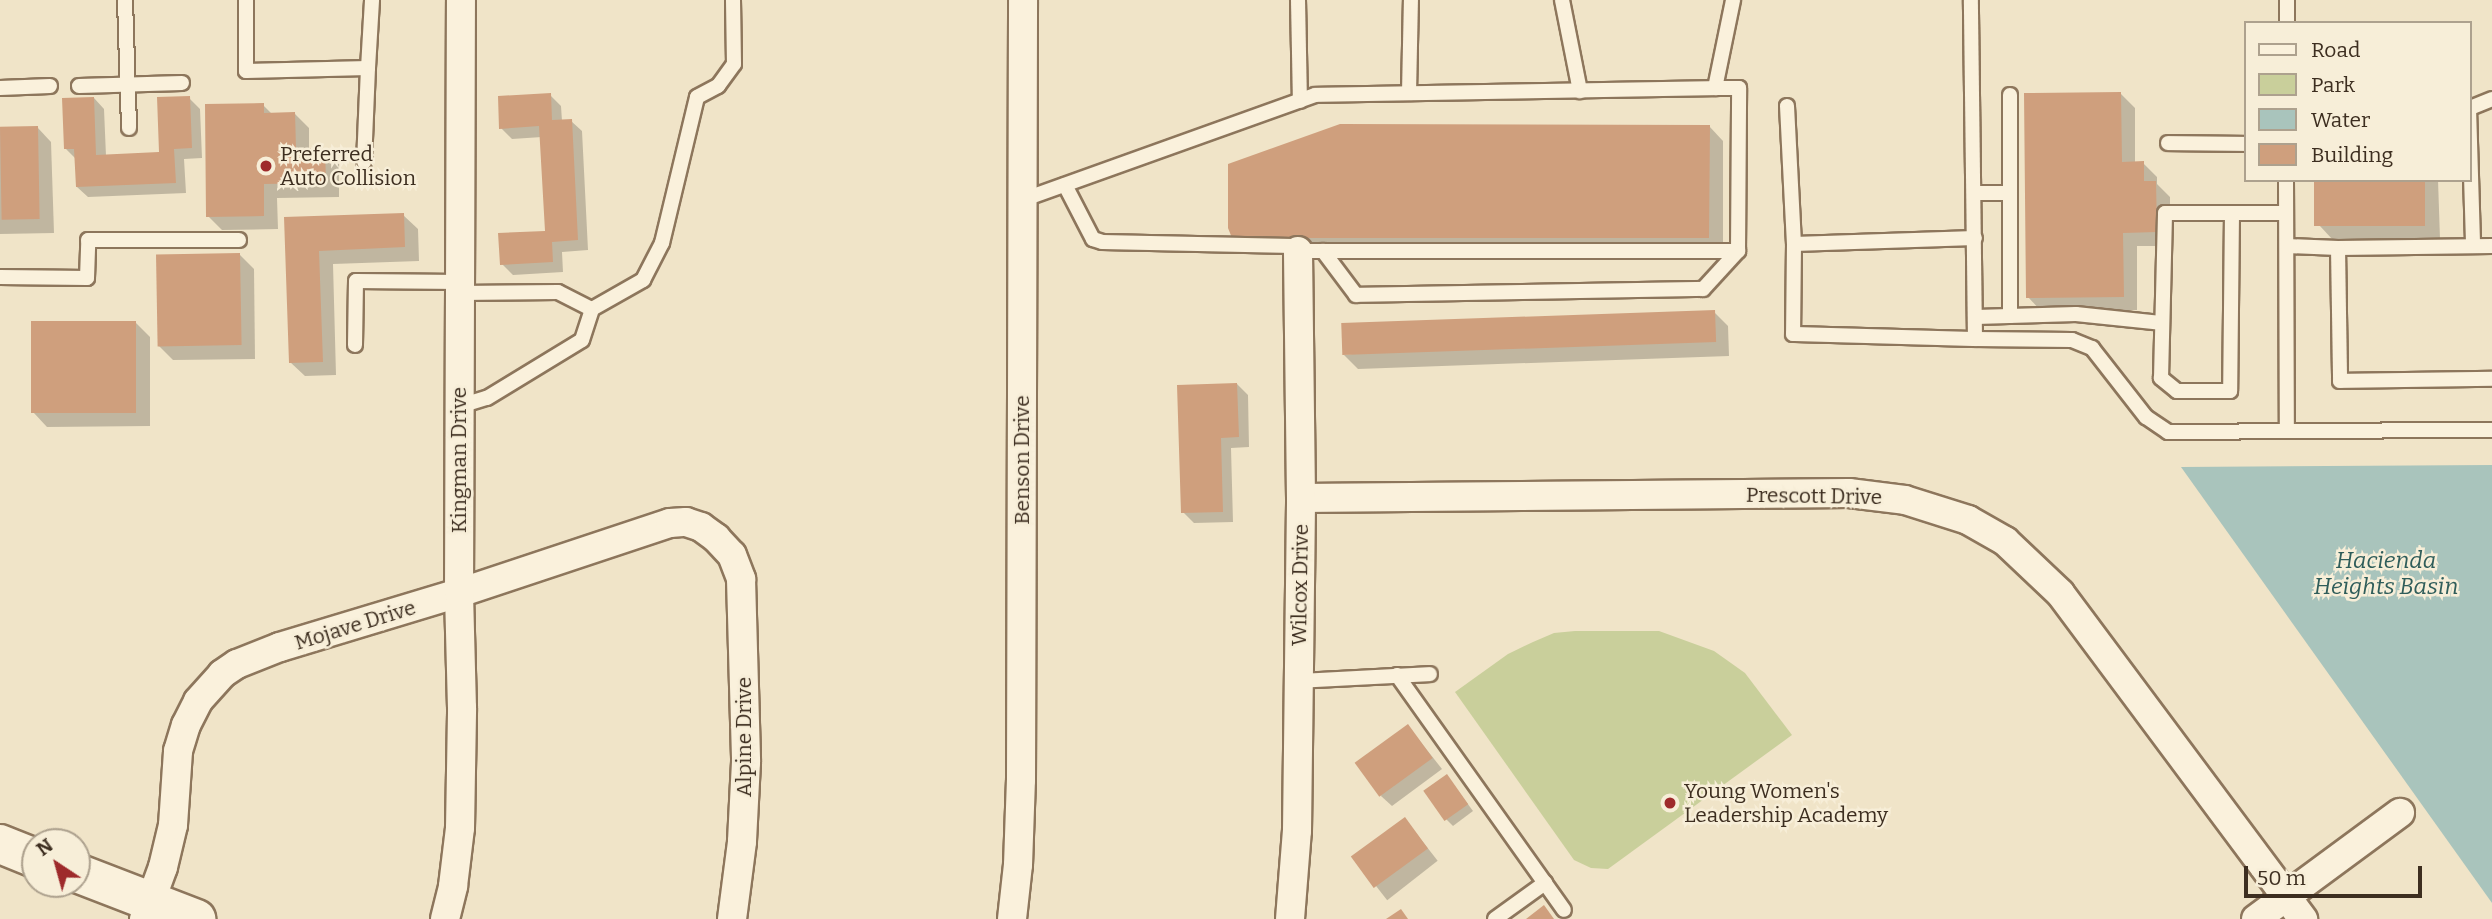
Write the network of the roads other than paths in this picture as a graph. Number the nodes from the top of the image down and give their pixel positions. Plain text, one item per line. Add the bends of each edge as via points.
1 (125, 0) edge
2 (246, 0) edge
3 (372, 0) edge
4 (461, 0) edge
5 (733, 0) edge
6 (1023, 0) edge
7 (1298, 0) edge
8 (1411, 0) edge
9 (1562, 0) edge
10 (1733, 0) edge
11 (1971, 0) edge
12 (2287, 0) edge
13 (2287, 21) edge
14 (368, 68) junction
15 (183, 83) dead end
16 (128, 85) junction
17 (50, 86) dead end
18 (79, 86) dead end
19 (1715, 88) junction
20 (0, 89) edge
21 (1580, 91) junction
22 (1409, 93) junction
23 (2010, 95) dead end
24 (2492, 99) edge
25 (1300, 101) junction
26 (1787, 106) dead end
27 (2471, 108) edge
28 (129, 128) dead end
29 (2168, 143) dead end
30 (2244, 144) edge
31 (2471, 154) edge
32 (364, 162) dead end
33 (2286, 182) edge
34 (1065, 184) junction
35 (1974, 193) junction
36 (2010, 193) junction
37 (1022, 200) junction
38 (2286, 213) junction
39 (2232, 214) junction
40 (1975, 238) junction
41 (239, 240) dead end
42 (1794, 244) junction
43 (2287, 246) junction
44 (2473, 246) junction
45 (2492, 246) edge
46 (2338, 248) junction
47 (1310, 251) junction
48 (1738, 251) junction
49 (0, 277) edge
50 (460, 287) junction
51 (592, 309) junction
52 (2010, 316) junction
53 (1976, 317) junction
54 (2161, 323) junction
55 (1975, 339) junction
56 (355, 345) dead end
57 (2492, 379) edge
58 (460, 406) junction
59 (2287, 430) junction
60 (2492, 430) edge
61 (1301, 498) junction
62 (732, 555) joint
63 (459, 593) junction
64 (1430, 674) dead end
65 (1397, 675) junction
66 (1298, 681) junction
67 (2400, 813) dead end
68 (0, 844) edge
69 (21, 852) edge
70 (91, 880) edge
71 (1545, 883) junction
72 (2286, 897) junction
73 (147, 910) edge
74 (1564, 910) dead end
75 (196, 919) edge
76 (445, 919) edge
77 (732, 919) edge
78 (1012, 919) edge
79 (1290, 919) edge
80 (1495, 919) edge
81 (2256, 919) edge
82 (2303, 919) edge

1 - 16 lane
2 - 14 lane via 246,71
3 - 14 lane
4 - 50 street, Kingman Drive
5 - 51 lane via 734,64 718,86 697,97 662,243 643,280
6 - 37 street, Benson Drive
7 - 25 lane
8 - 22 lane
9 - 21 lane
10 - 19 lane
11 - 35 lane
12 - 13 lane
14 - 32 lane
15 - 16 lane
16 - 18 lane
16 - 28 lane
17 - 20 lane
19 - 21 lane
19 - 48 lane via 1739,88
21 - 22 lane
22 - 25 lane via 1315,95
23 - 36 lane
24 - 27 lane
25 - 34 lane
26 - 42 lane
29 - 30 lane
31 - 44 lane
33 - 38 lane
34 - 37 lane
34 - 47 lane via 1093,239 1293,246
35 - 36 lane
35 - 40 lane
36 - 52 lane
37 - 78 street, Benson Drive via 1021,780
38 - 39 lane
38 - 43 lane
39 - 54 lane via 2165,213
39 - 54 lane via 2230,391 2177,391 2161,378
40 - 42 lane
40 - 53 lane
41 - 49 lane via 88,240 87,278
42 - 55 lane via 1793,334
43 - 46 lane
43 - 59 lane
44 - 45 lane
44 - 46 lane
46 - 57 lane via 2340,381
47 - 48 lane
47 - 48 lane via 1356,295 1703,289
47 - 61 street, Wilcox Drive
50 - 51 lane via 558,292
50 - 56 lane via 356,281
50 - 58 street, Kingman Drive
51 - 58 lane via 582,340 487,398
52 - 53 lane
52 - 54 lane via 2076,313
53 - 55 lane
55 - 59 lane via 2072,340 2092,348 2146,417 2168,432
58 - 63 street, Kingman Drive
59 - 60 lane
61 - 66 street, Wilcox Drive
61 - 72 street, Prescott Drive via 1849,493 1905,500 1968,520 2005,541 2060,593
62 - 63 street, Mojave Drive via 701,527 670,523
62 - 77 street, Alpine Drive via 741,579 746,762
63 - 73 street, Mojave Drive via 280,647 222,674 198,701 186,725 178,751 173,825
63 - 76 street, Kingman Drive via 463,708 460,828
64 - 65 lane
65 - 66 lane
65 - 71 lane
66 - 79 street, Wilcox Drive via 1297,831
67 - 72 street
68 - 69 street
70 - 73 street
71 - 74 lane
71 - 80 lane
72 - 81 street
72 - 82 street, Prescott Drive
73 - 75 street

